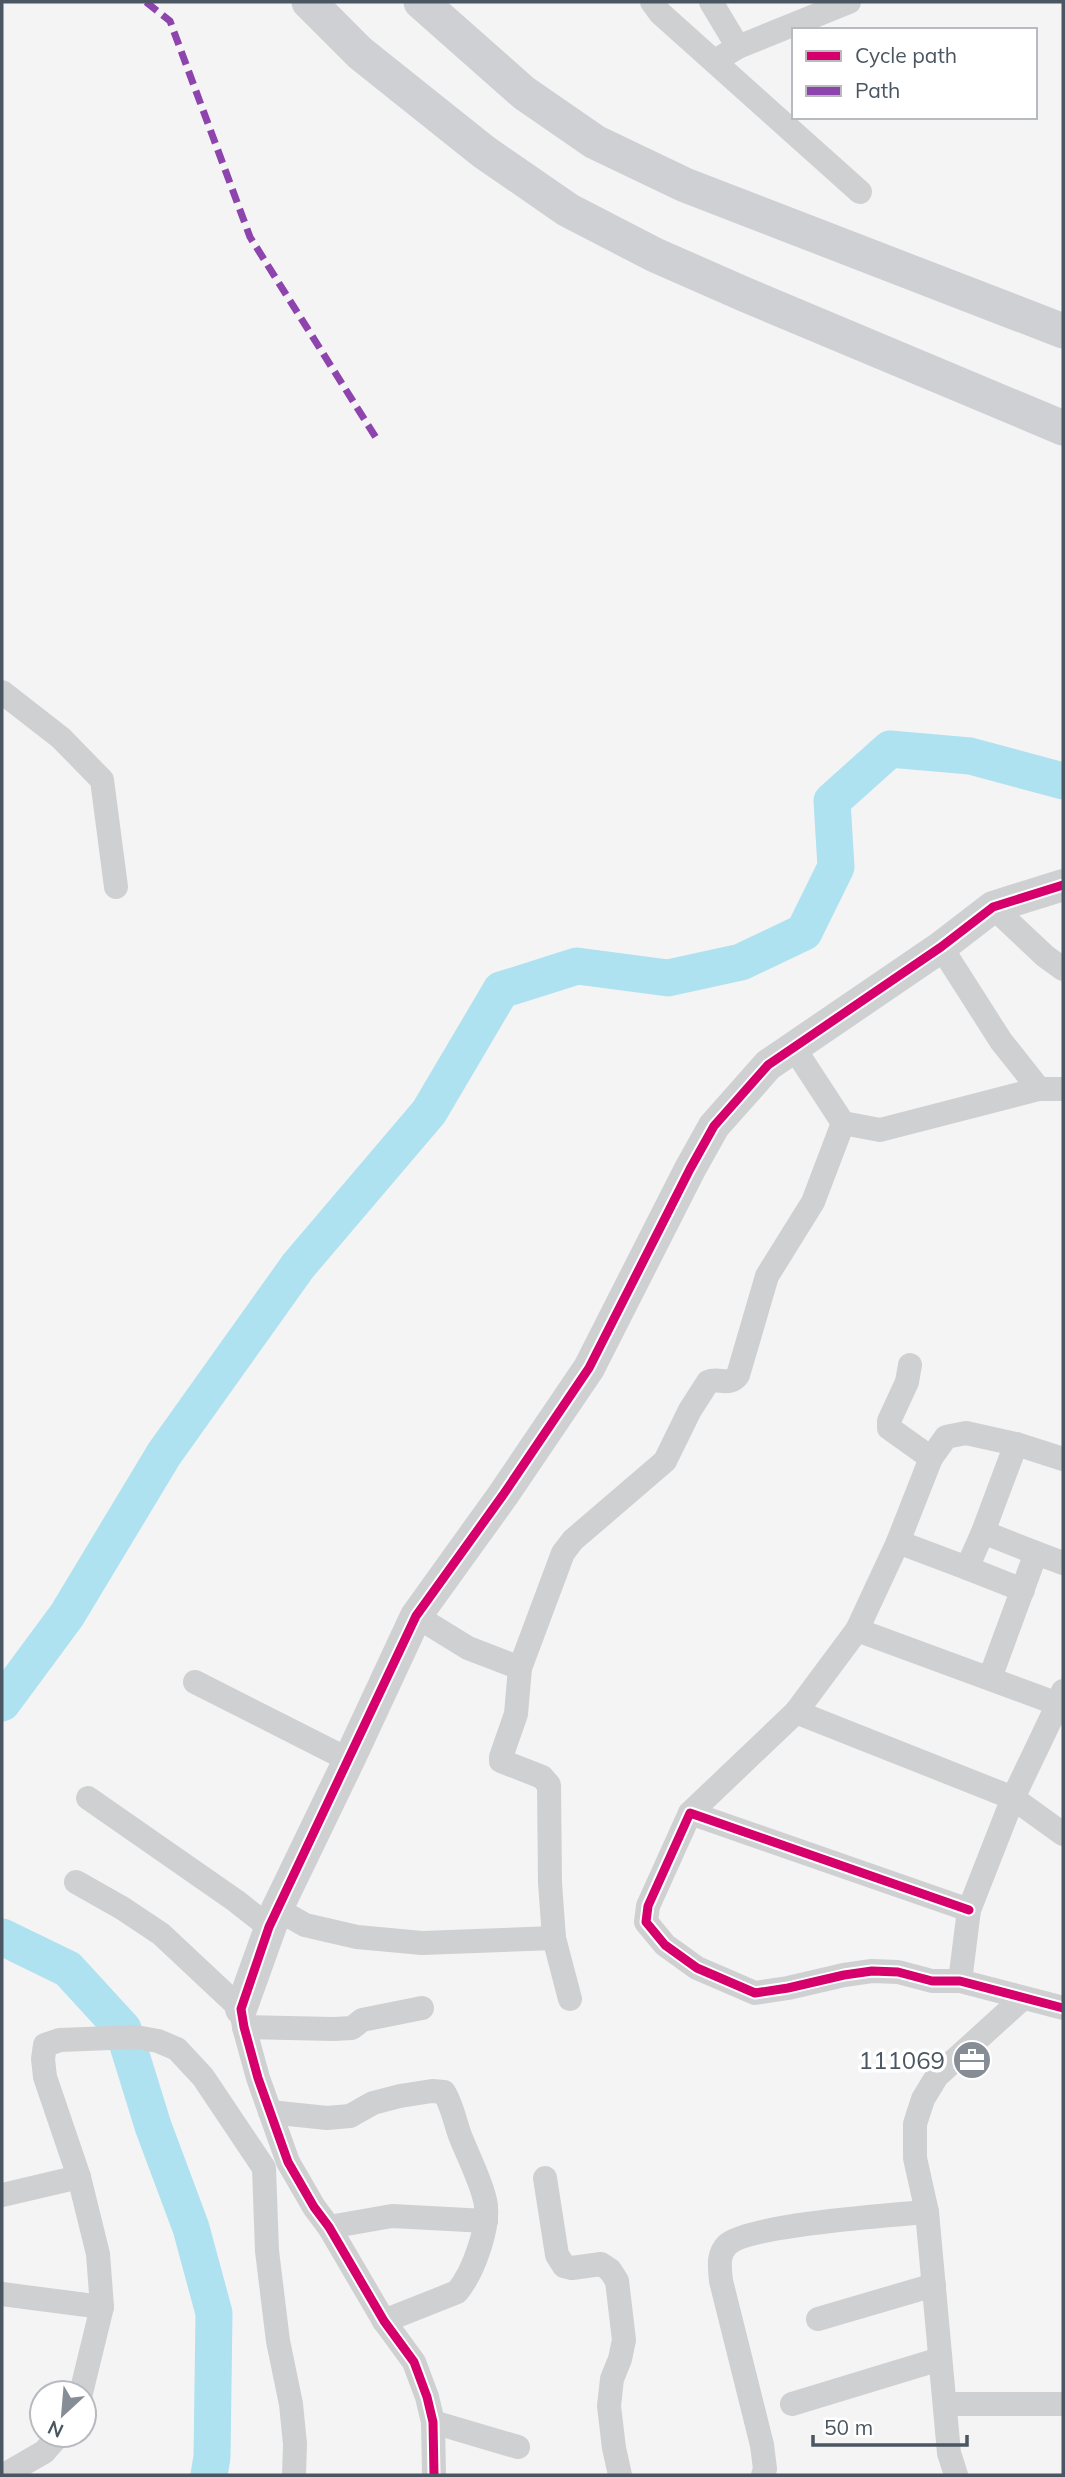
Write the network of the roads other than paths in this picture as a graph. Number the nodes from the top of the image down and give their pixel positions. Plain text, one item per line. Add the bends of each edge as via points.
1 (309, 2) edge
2 (421, 2) edge
3 (652, 2) edge
4 (711, 2) edge
5 (849, 2) edge
6 (738, 47) junction
7 (715, 61) junction
8 (860, 192) dead end
9 (1063, 331) edge
10 (1063, 428) edge
11 (2, 692) edge
12 (1063, 884) edge
13 (116, 887) dead end
14 (993, 907) junction
15 (942, 947) junction
16 (1063, 969) edge
17 (794, 1048) junction
18 (1051, 1089) edge
19 (843, 1123) junction
20 (910, 1365) dead end
21 (1016, 1444) junction
22 (931, 1458) junction
23 (1063, 1459) edge
24 (983, 1532) junction
25 (898, 1542) junction
26 (1036, 1553) junction
27 (1063, 1563) edge
28 (967, 1568) junction
29 (1023, 1590) junction
30 (416, 1616) junction
31 (857, 1630) junction
32 (520, 1668) junction
33 (990, 1678) junction
34 (195, 1682) dead end
35 (1061, 1700) edge
36 (796, 1712) junction
37 (349, 1760) junction
38 (88, 1798) dead end
39 (1013, 1798) junction
40 (690, 1813) junction
41 (1063, 1834) edge
42 (76, 1882) dead end
43 (969, 1910) junction
44 (273, 1918) junction
45 (554, 1938) junction
46 (960, 1981) junction
47 (1024, 1998) junction
48 (570, 1999) dead end
49 (422, 2008) dead end
50 (1063, 2008) edge
51 (242, 2018) junction
52 (270, 2112) junction
53 (276, 2165) junction
54 (79, 2177) junction
55 (545, 2178) dead end
56 (2, 2195) edge
57 (927, 2212) junction
58 (486, 2221) junction
59 (329, 2227) junction
60 (934, 2285) junction
61 (2, 2294) edge
62 (102, 2308) junction
63 (818, 2319) dead end
64 (384, 2321) junction
65 (940, 2359) junction
66 (84, 2379) edge
67 (1063, 2403) edge
68 (792, 2404) dead end
69 (946, 2404) junction
70 (433, 2422) junction
71 (518, 2447) dead end
72 (47, 2449) edge
73 (5, 2475) edge
74 (294, 2475) edge
75 (434, 2475) edge
76 (620, 2475) edge
77 (763, 2475) edge
78 (956, 2475) edge

1 - 10 main road via 360,53 484,152 568,210 723,285
2 - 9 main road via 524,93 595,142 685,184
3 - 7 street
4 - 6 street
5 - 6 street
6 - 7 street
7 - 8 street
11 - 13 street via 61,738 102,780
12 - 14 street
14 - 15 street
14 - 16 street
15 - 17 street
15 - 18 street via 1001,1041
17 - 19 street
17 - 30 street via 768,1065 714,1126 589,1368
18 - 19 street via 880,1130
19 - 32 street via 813,1202 767,1276 738,1375 729,1382 708,1382 665,1461 563,1553
20 - 22 street via 889,1428
21 - 22 street via 966,1433 946,1437
21 - 23 street
21 - 24 street
22 - 25 street
24 - 26 street
24 - 28 street
25 - 28 street
25 - 31 street
26 - 27 street
26 - 29 street
28 - 29 street
29 - 33 street
30 - 32 street via 468,1648
30 - 37 street
31 - 33 street
31 - 36 street
32 - 45 street via 516,1714 501,1761 549,1784
33 - 35 street
34 - 37 street
35 - 39 street
36 - 39 street
36 - 40 street
37 - 44 street
38 - 44 street via 236,1901
39 - 41 street
39 - 43 street
40 - 43 street
40 - 46 street via 648,1906 646,1922 665,1945 697,1968 755,1993 872,1971
42 - 51 street via 161,1934
43 - 46 street
44 - 45 street via 357,1937 422,1943
44 - 51 street
45 - 48 street
46 - 47 street
47 - 50 street
47 - 57 street via 937,2076 923,2099 915,2124 915,2158
49 - 51 street via 362,2020 343,2029
51 - 52 street
52 - 53 street
52 - 58 street via 350,2116 373,2103 400,2096 444,2092 486,2202
53 - 54 street via 177,2049 136,2037 60,2040 45,2045 45,2077
53 - 59 street
53 - 74 street via 267,2251 291,2404
54 - 56 street
54 - 62 street via 98,2254
55 - 76 street via 557,2255 564,2266 601,2264 618,2281 624,2340 609,2406
57 - 60 street
57 - 77 street via 782,2229 738,2238 726,2246 719,2259 721,2281 762,2445
58 - 59 street via 392,2216
58 - 64 street via 476,2257 457,2292
59 - 64 street
60 - 63 street
60 - 65 street
61 - 62 street
62 - 66 street
64 - 70 street via 414,2362
65 - 68 street
65 - 69 street
67 - 69 street
69 - 78 street via 949,2453
70 - 71 street
70 - 75 street
72 - 73 street

